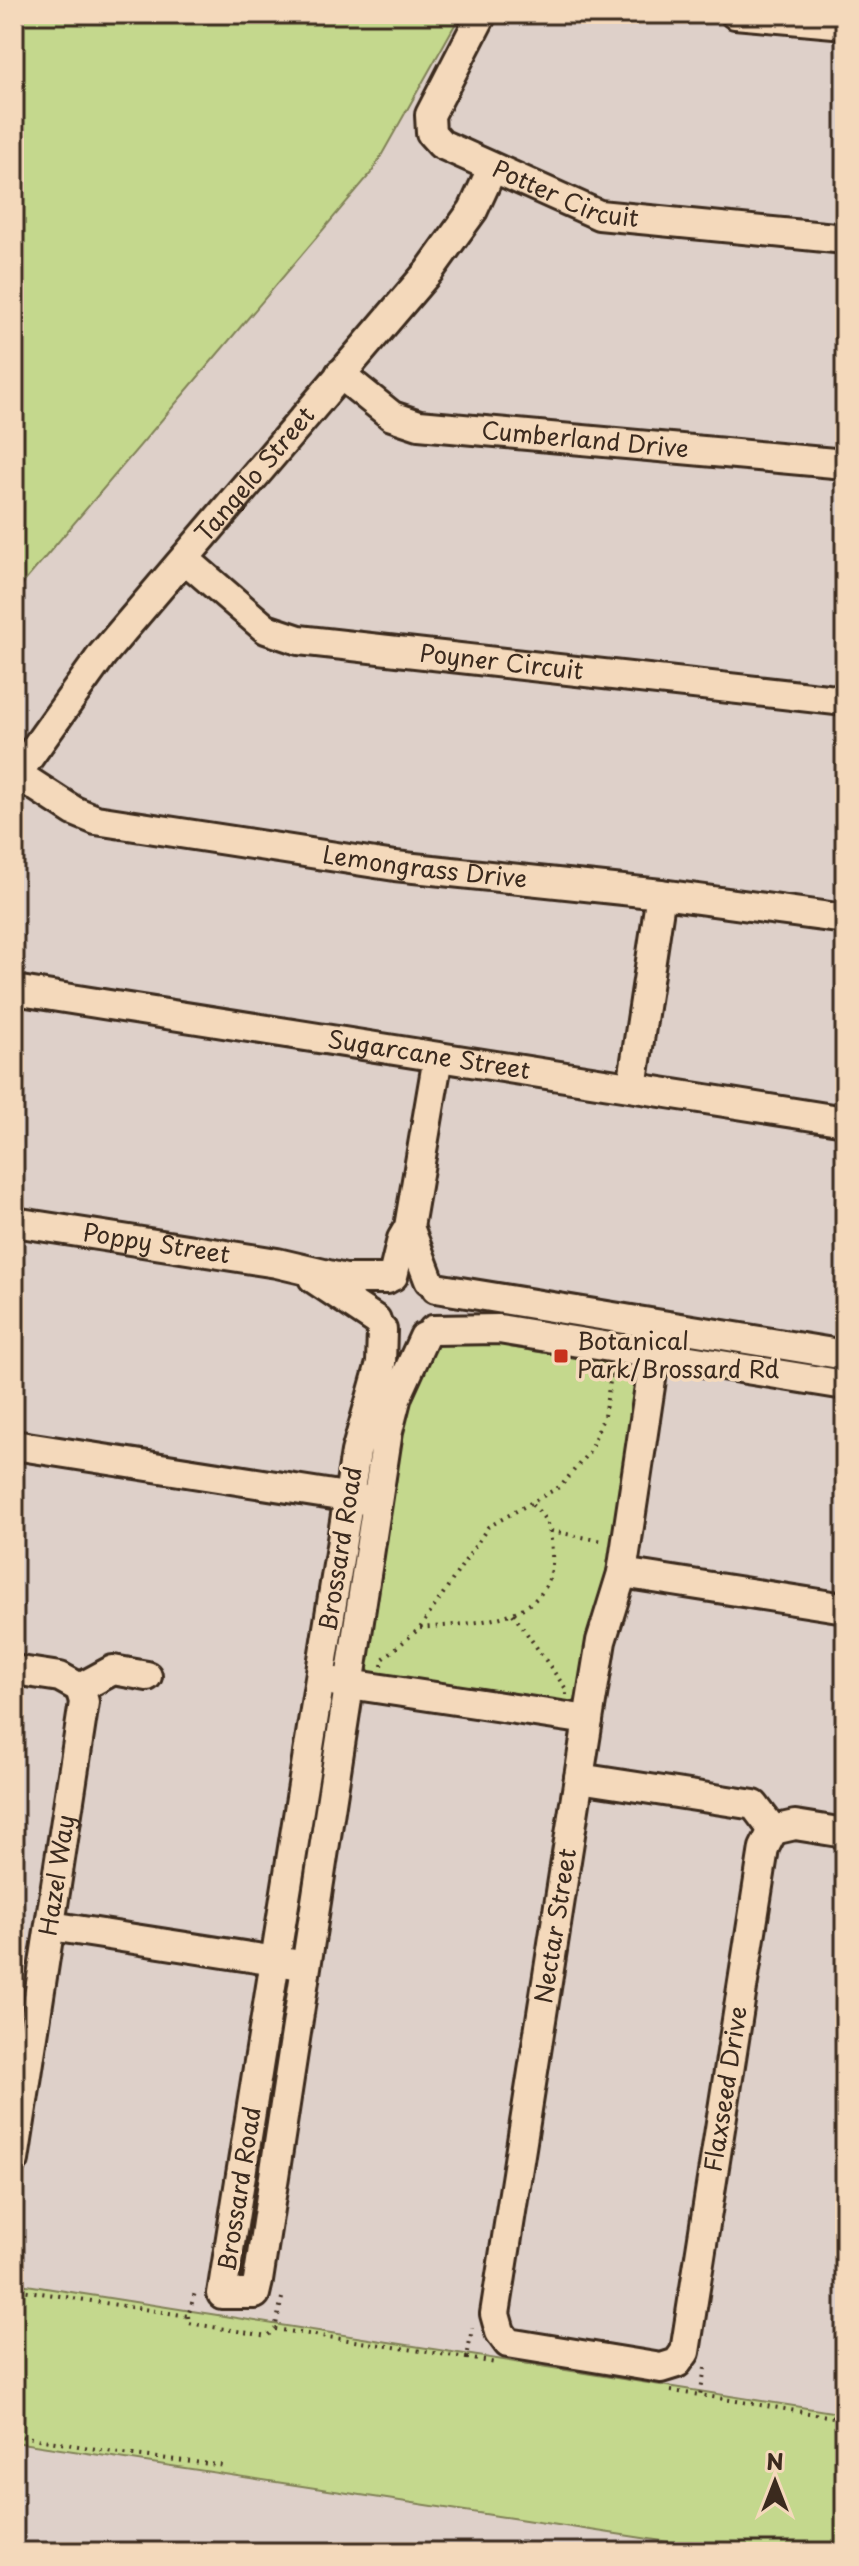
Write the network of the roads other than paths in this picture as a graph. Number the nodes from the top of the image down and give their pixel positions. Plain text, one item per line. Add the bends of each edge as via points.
1 (482, 14) edge
2 (735, 14) edge
3 (845, 24) edge
4 (492, 169) junction
5 (845, 239) edge
6 (340, 374) junction
7 (845, 464) edge
8 (186, 560) junction
9 (845, 701) edge
10 (15, 776) edge
11 (661, 894) junction
12 (845, 919) edge
13 (14, 990) edge
14 (438, 1057) junction
15 (632, 1087) junction
16 (845, 1121) edge
17 (14, 1222) edge
18 (409, 1227) junction
19 (299, 1268) junction
20 (390, 1278) junction
21 (433, 1284) junction
22 (379, 1325) junction
23 (659, 1326) junction
24 (428, 1333) junction
25 (845, 1355) edge
26 (652, 1368) junction
27 (845, 1385) edge
28 (14, 1445) edge
29 (349, 1497) junction
30 (378, 1502) junction
31 (622, 1573) junction
32 (845, 1608) edge
33 (14, 1670) edge
34 (147, 1676) dead end
35 (320, 1679) junction
36 (365, 1686) junction
37 (80, 1688) junction
38 (577, 1719) junction
39 (579, 1778) junction
40 (773, 1830) junction
41 (845, 1833) edge
42 (51, 1926) junction
43 (277, 1961) junction
44 (308, 1966) junction
45 (14, 2160) edge
46 (695, 2360) joint

1 - 4 street, Potter Circuit via 433,105 428,126 441,144
2 - 3 street
4 - 5 street, Potter Circuit via 616,219
4 - 6 street, Tangelo Street via 448,246
6 - 7 street, Cumberland Drive via 392,416 419,425
6 - 8 street, Tangelo Street
8 - 9 street, Poyner Circuit via 266,629 299,640
8 - 10 street, Tangelo Street via 102,655
10 - 11 street, Lemongrass Drive via 96,820 395,866
11 - 12 street, Lemongrass Drive
11 - 15 street
13 - 14 street, Sugarcane Street
14 - 15 street, Sugarcane Street
14 - 18 street
15 - 16 street, Sugarcane Street
17 - 19 street, Poppy Street
18 - 20 street
18 - 21 street
19 - 20 street, Poppy Street via 357,1281
19 - 22 street, Poppy Street
20 - 21 street via 412,1273
20 - 22 street via 374,1298
21 - 23 street
21 - 24 street via 442,1310
22 - 24 street via 402,1341
22 - 29 street, Brossard Road via 381,1363 361,1425
23 - 25 street
23 - 26 street, Nectar Street
24 - 26 street via 499,1329
24 - 30 street, Brossard Road via 397,1396
26 - 27 street
26 - 31 street, Nectar Street
28 - 29 street
29 - 30 street
29 - 35 street, Brossard Road
30 - 36 street, Brossard Road
31 - 32 street
31 - 38 street, Nectar Street
33 - 37 street via 60,1677
34 - 37 street via 113,1670
35 - 36 street
35 - 43 street, Brossard Road
36 - 38 street
36 - 44 street, Brossard Road
37 - 42 street, Hazel Way via 84,1702
38 - 39 street, Nectar Street
39 - 40 street via 754,1805
39 - 46 street, Nectar Street via 495,2314 508,2343 527,2348 661,2368
40 - 41 street via 795,1825
40 - 46 street, Flaxseed Drive via 764,1848
42 - 43 street
42 - 45 street, Hazel Way
43 - 44 street
43 - 44 street, Brossard Road via 222,2294 255,2294

